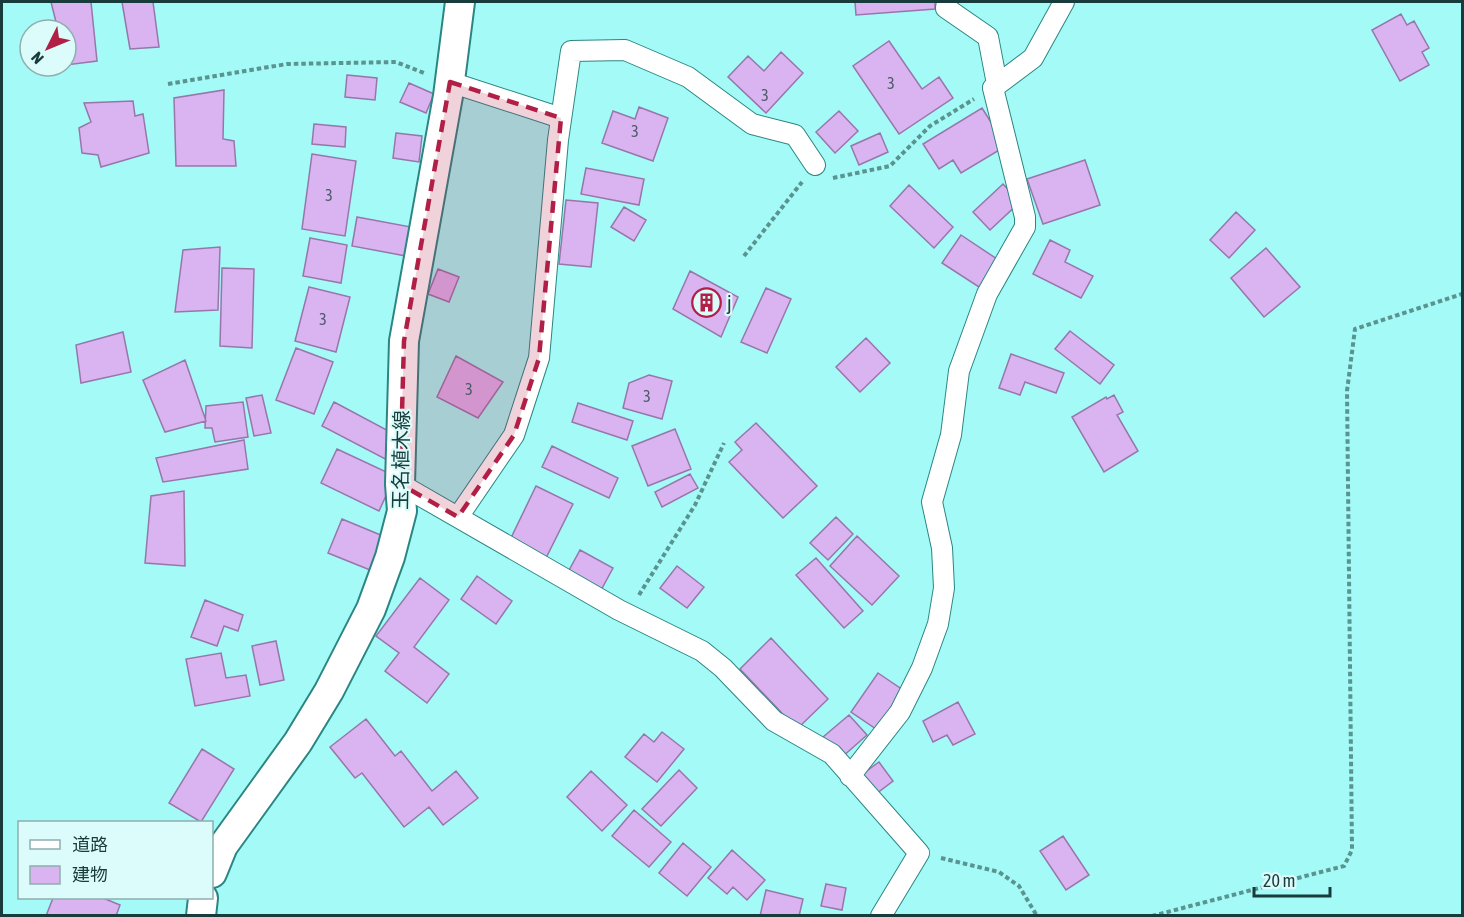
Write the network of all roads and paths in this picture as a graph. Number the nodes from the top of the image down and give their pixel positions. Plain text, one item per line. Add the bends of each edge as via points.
1 (460, 2) edge
2 (947, 2) edge
3 (1064, 2) edge
4 (450, 82) junction
5 (168, 84) dead end
6 (995, 86) junction
7 (561, 118) junction
8 (815, 165) junction
9 (744, 256) dead end
10 (1462, 294) edge
11 (724, 443) dead end
12 (400, 484) junction
13 (458, 517) junction
14 (627, 614) junction
15 (850, 776) junction
16 (919, 853) junction
17 (213, 871) edge
18 (203, 899) edge
19 (201, 915) edge
20 (881, 915) edge
21 (1037, 915) edge
22 (1152, 915) edge

1 - 4 main road, 玉名植木線
2 - 6 street via 946,8 988,37
3 - 6 street via 1033,58
4 - 5 path via 396,62 287,64
4 - 7 street
4 - 12 main road, 玉名植木線 via 404,341
6 - 8 path via 930,126 890,165 832,178
6 - 15 street via 1025,227 987,294 959,371 951,435 932,502 942,548 944,588 938,624 900,712
7 - 8 street via 571,51 625,50 688,77 752,124 795,135
7 - 13 street via 539,358 514,435
8 - 9 path
10 - 22 path via 1355,329 1347,391 1352,850 1344,866
11 - 14 path via 695,505
12 - 13 street
12 - 17 main road, 玉名植木線 via 402,511 371,609 329,691 298,742 223,846
13 - 14 street
14 - 15 street via 702,651 774,721 832,754
15 - 16 street
16 - 20 street
16 - 21 path via 999,872 1019,886
18 - 19 main road

